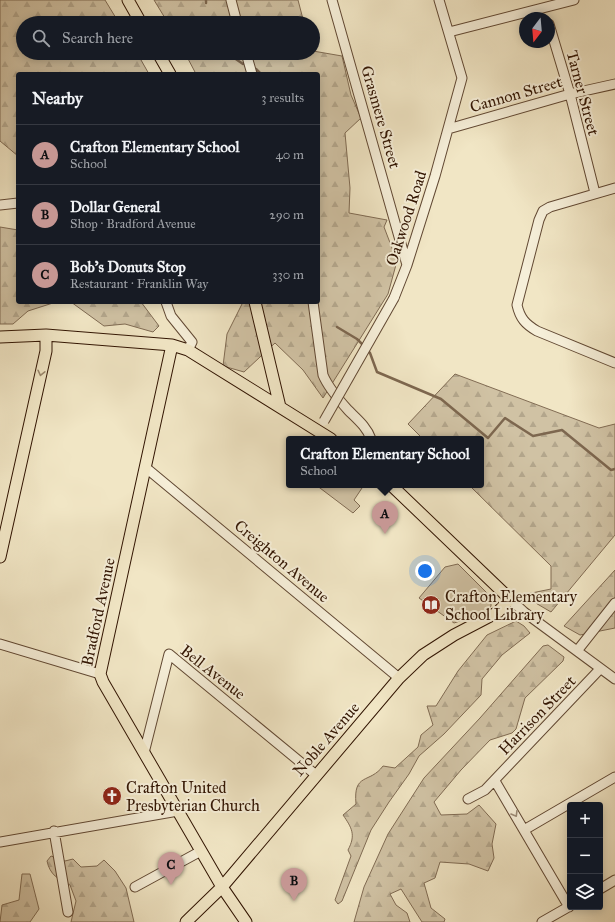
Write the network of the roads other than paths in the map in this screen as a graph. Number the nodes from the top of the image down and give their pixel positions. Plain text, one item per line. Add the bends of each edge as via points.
1 (230, 0) edge
2 (332, 0) edge
3 (439, 0) edge
4 (574, 0) edge
5 (131, 2) edge
6 (544, 9) junction
7 (545, 12) edge
8 (138, 16) edge
9 (235, 16) edge
10 (449, 32) junction
11 (555, 44) edge
12 (162, 60) edge
13 (248, 60) edge
14 (169, 72) edge
15 (251, 72) edge
16 (615, 84) edge
17 (570, 94) junction
18 (448, 129) junction
19 (615, 188) edge
20 (595, 193) junction
21 (16, 203) edge
22 (0, 205) edge
23 (407, 265) junction
24 (167, 304) edge
25 (255, 304) edge
26 (314, 304) edge
27 (46, 335) junction
28 (0, 337) edge
29 (172, 345) junction
30 (188, 350) junction
31 (615, 363) edge
32 (280, 407) junction
33 (321, 426) junction
34 (329, 436) edge
35 (370, 436) edge
36 (145, 467) junction
37 (394, 488) edge
38 (0, 557) edge
39 (510, 599) junction
40 (615, 603) edge
41 (0, 644) edge
42 (577, 652) junction
43 (600, 669) junction
44 (100, 674) junction
45 (400, 678) junction
46 (615, 679) edge
47 (144, 753) junction
48 (316, 775) junction
49 (615, 777) edge
50 (495, 781) junction
51 (468, 800) dead end
52 (178, 811) junction
53 (524, 830) junction
54 (54, 832) junction
55 (0, 842) edge
56 (200, 851) junction
57 (615, 880) edge
58 (135, 887) dead end
59 (222, 887) junction
60 (603, 887) edge
61 (567, 903) edge
62 (567, 908) edge
63 (68, 912) dead end
64 (556, 918) edge
65 (186, 922) edge
66 (246, 922) edge
67 (542, 922) edge

1 - 9 street
2 - 23 street, Grasmere Street
3 - 10 street, Oakwood Road
4 - 6 street
5 - 8 main road
6 - 7 street
6 - 10 street
10 - 18 street, Oakwood Road via 462,78
11 - 17 street, Tarner Street
12 - 14 main road
13 - 15 street
16 - 17 street, Cannon Street
17 - 18 street, Cannon Street
17 - 20 street, Tarner Street
18 - 23 street, Oakwood Road via 436,176
19 - 20 street
20 - 31 street via 544,211 539,220 517,305 519,316 537,331
21 - 22 street
23 - 33 street, Oakwood Road, bridge via 394,298
24 - 30 street via 171,316 192,342
25 - 32 main road
26 - 35 street via 323,375
27 - 28 main road
27 - 29 main road
27 -> 38 main road via 46,351
29 - 30 main road
29 - 36 main road, Bradford Avenue
30 - 32 main road
32 - 33 main road
33 - 34 main road
36 - 44 main road, Bradford Avenue
36 - 45 street, Creighton Avenue
37 - 39 main road
39 - 42 street
39 - 45 main road, Noble Avenue via 498,612 423,655
40 - 42 street
41 - 44 street
42 - 43 street
43 - 46 street
43 - 50 street, Harrison Street
44 - 47 main road, Bradford Avenue
45 - 48 main road, Noble Avenue
47 - 48 street, Bell Avenue via 169,654
47 - 52 main road, Bradford Avenue
48 - 59 main road, Noble Avenue
49 - 53 street
50 - 51 street, Harrison Street
50 -> 53 street
52 - 54 street
52 - 56 main road, Bradford Avenue
53 - 61 street
54 - 55 street
54 - 63 street
56 - 58 street
56 - 59 main road, Bradford Avenue
57 - 60 street
59 - 65 main road, Noble Avenue
59 - 66 main road, Bradford Avenue
62 - 64 street
64 - 67 street

